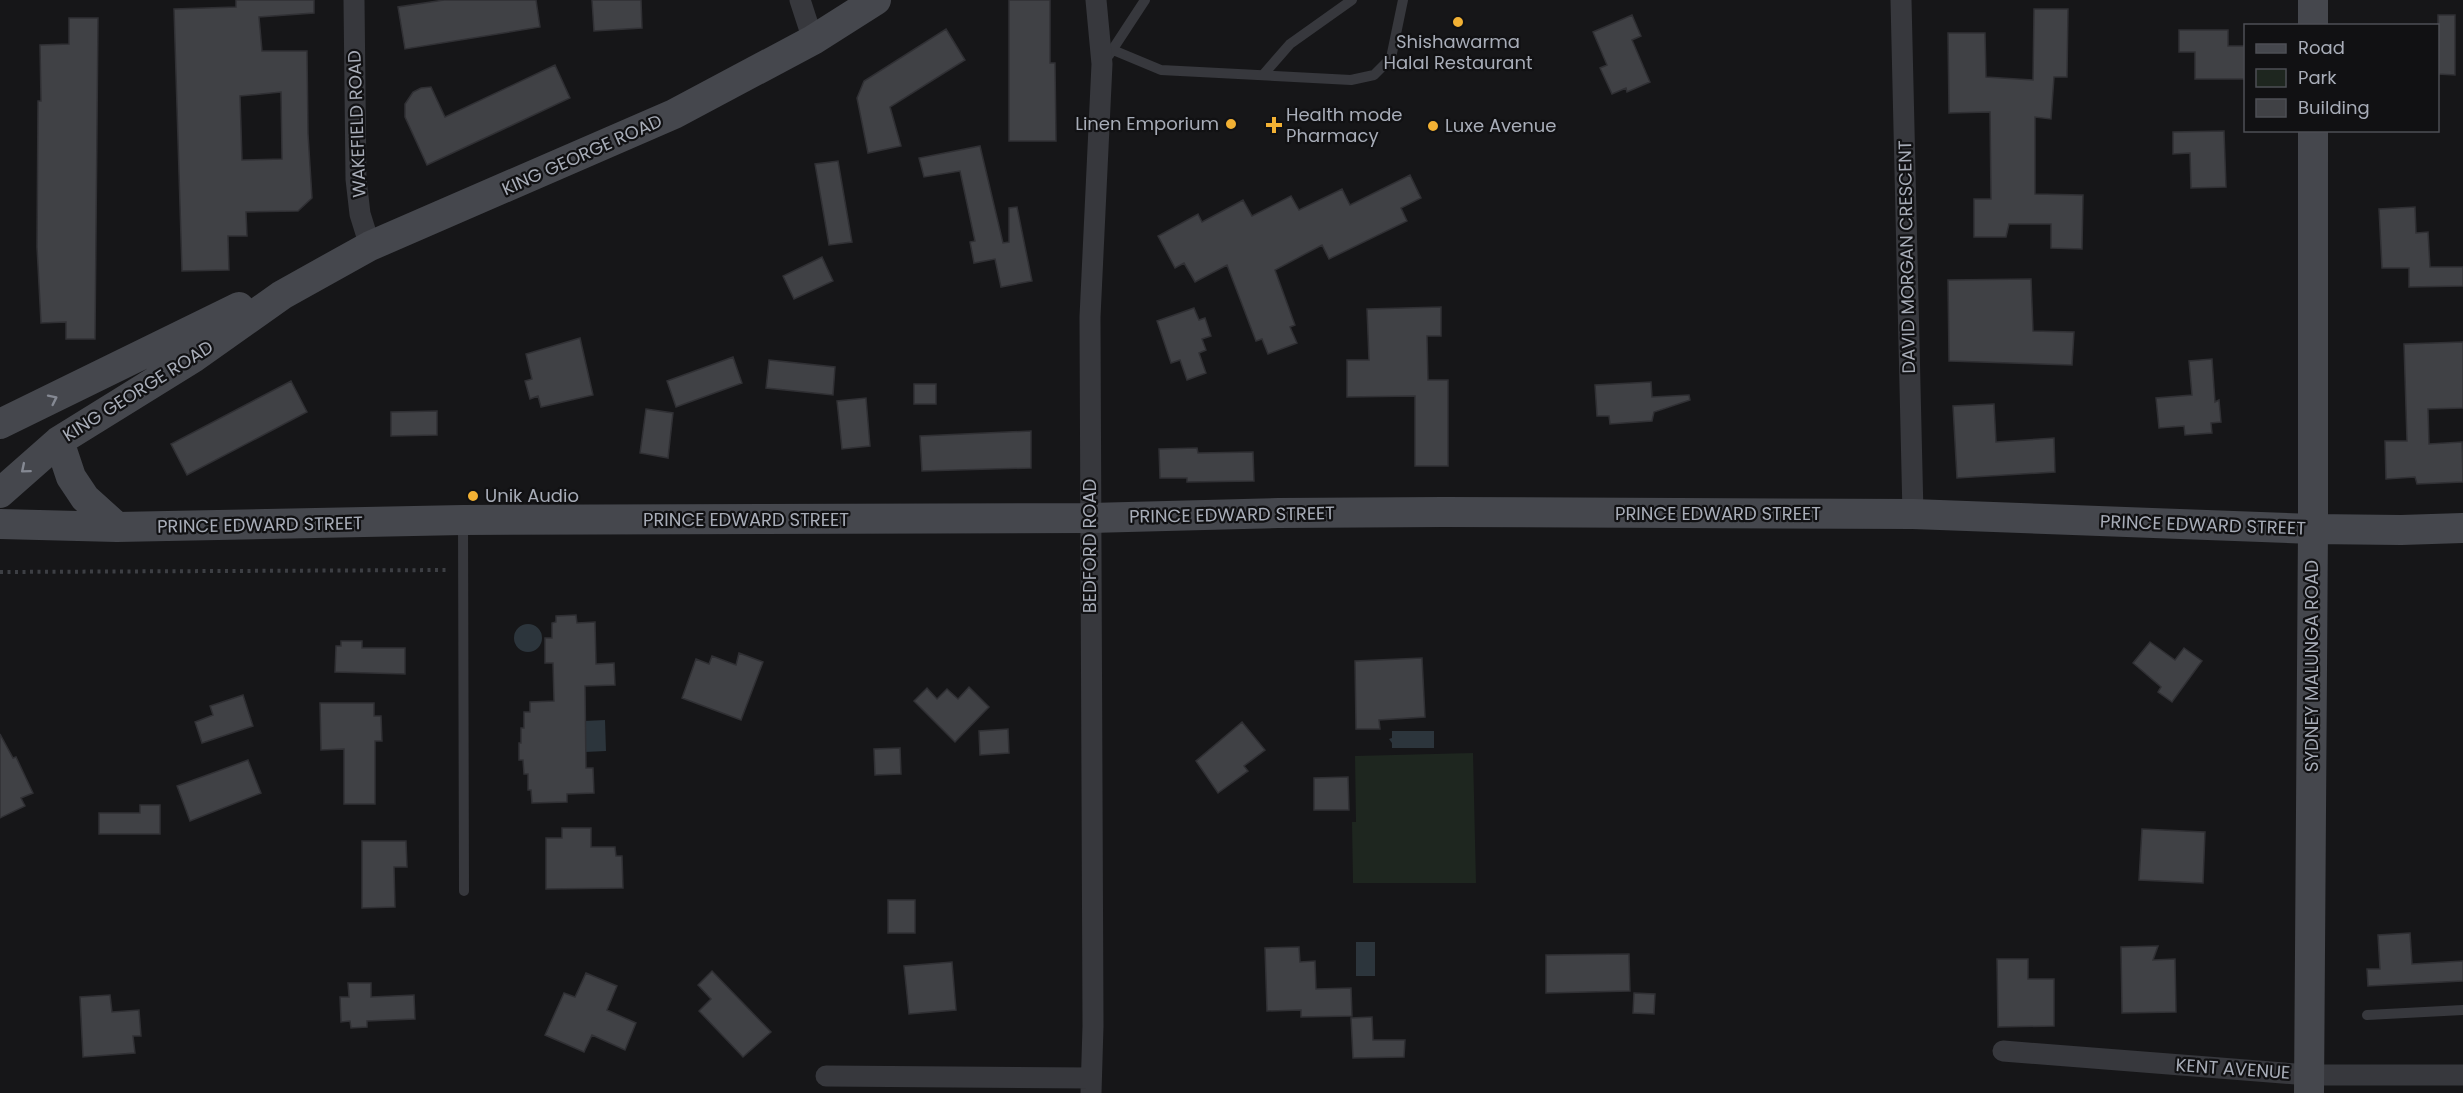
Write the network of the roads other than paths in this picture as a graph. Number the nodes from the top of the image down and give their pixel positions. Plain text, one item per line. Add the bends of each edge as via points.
1 (354, 0) edge
2 (800, 0) edge
3 (876, 0) edge
4 (1096, 0) edge
5 (1145, 0) edge
6 (1352, 0) edge
7 (1403, 0) edge
8 (1901, 0) edge
9 (2313, 0) edge
10 (2313, 24) edge
11 (813, 40) junction
12 (1108, 57) junction
13 (1263, 75) junction
14 (2313, 132) edge
15 (370, 246) junction
16 (282, 295) junction
17 (0, 424) edge
18 (58, 441) junction
19 (0, 493) edge
20 (1913, 514) junction
21 (1090, 518) junction
22 (463, 520) junction
23 (0, 524) edge
24 (117, 528) junction
25 (2463, 528) edge
26 (2313, 529) junction
27 (464, 891) dead end
28 (2463, 1010) edge
29 (2367, 1015) dead end
30 (2003, 1051) dead end
31 (2463, 1075) edge
32 (826, 1076) dead end
33 (2309, 1084) edge
34 (1091, 1085) edge

1 - 15 street, WAKEFIELD ROAD via 356,179 360,214
2 - 11 street
3 - 11 main road, KING GEORGE ROAD
4 - 12 street, BEDFORD ROAD
5 - 12 lane
6 - 13 lane via 1290,44
7 - 13 lane via 1391,58 1374,75 1351,80
8 - 20 street, DAVID MORGAN CRESCENT
9 - 10 main road
11 - 15 main road, KING GEORGE ROAD via 674,114
12 - 13 lane via 1161,70
12 - 21 street, BEDFORD ROAD via 1090,318
14 - 26 main road, SYDNEY MALUNGA ROAD
15 - 16 main road, KING GEORGE ROAD
17 -> 16 main road, KING GEORGE ROAD via 250,302
16 - 18 main road, KING GEORGE ROAD via 193,358
18 -> 19 main road, KING GEORGE ROAD
18 - 24 main road via 71,477 85,498
20 - 21 main road, PRINCE EDWARD STREET via 1443,512
20 - 26 main road, PRINCE EDWARD STREET
21 - 22 main road, PRINCE EDWARD STREET
21 - 34 street, BEDFORD ROAD
22 - 24 main road, PRINCE EDWARD STREET
22 - 27 lane
23 - 24 main road, PRINCE EDWARD STREET
25 - 26 main road, PRINCE EDWARD STREET
26 - 33 main road, SYDNEY MALUNGA ROAD
28 - 29 lane
30 - 33 street, KENT AVENUE
31 - 33 street, KENT AVENUE
32 - 34 street

